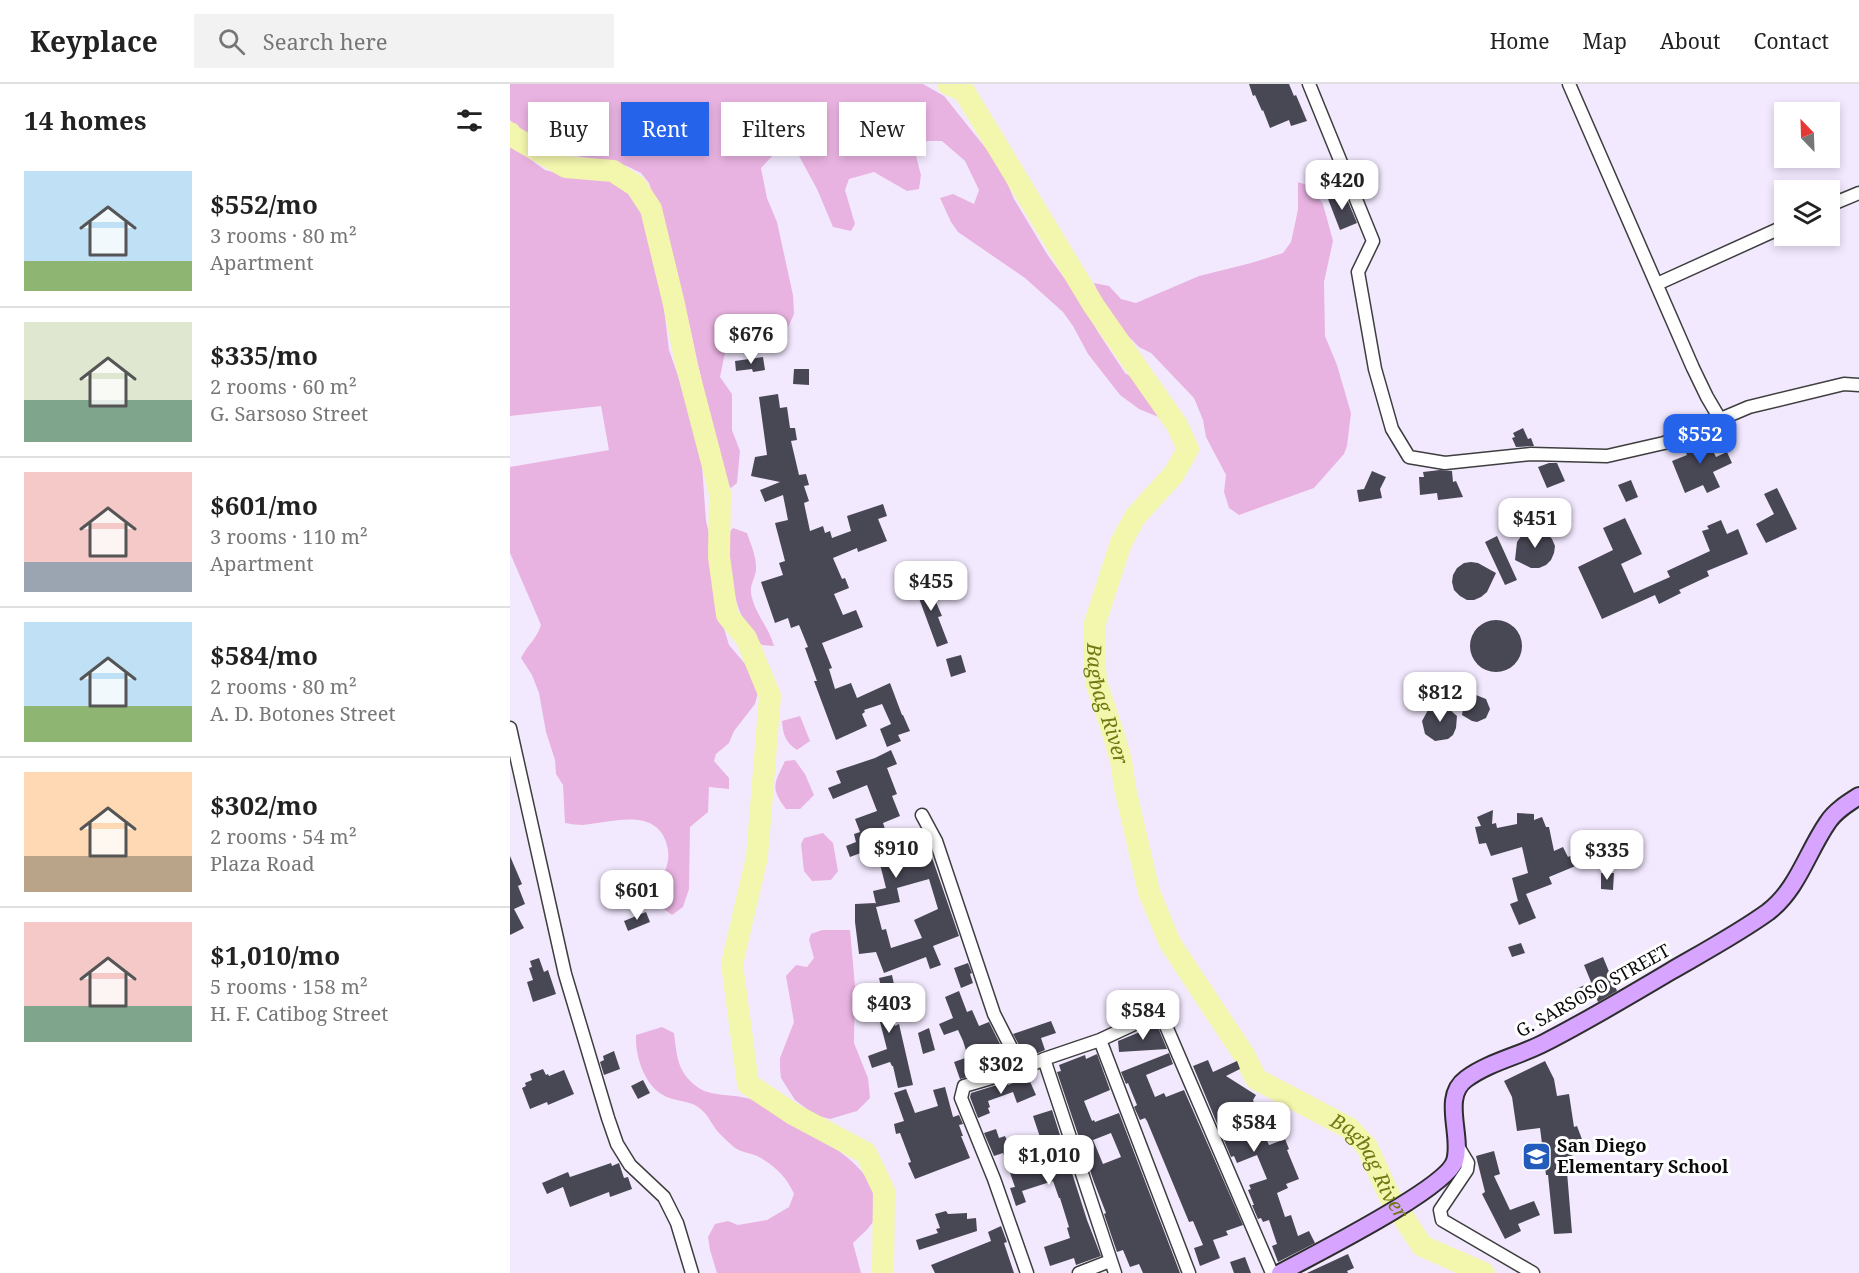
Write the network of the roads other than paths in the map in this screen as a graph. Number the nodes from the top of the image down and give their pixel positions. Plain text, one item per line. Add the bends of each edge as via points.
1 (1310, 84) edge
2 (1569, 84) edge
3 (1859, 193) edge
4 (1840, 201) edge
5 (1774, 231) edge
6 (1657, 284) junction
7 (1859, 385) edge
8 (1720, 419) junction
9 (510, 728) edge
10 (1859, 796) edge
11 (922, 815) dead end
12 (1100, 1040) junction
13 (1044, 1059) junction
14 (1022, 1069) junction
15 (1456, 1143) junction
16 (1110, 1261) junction
17 (692, 1273) edge
18 (1027, 1273) edge
19 (1078, 1273) edge
20 (1115, 1273) edge
21 (1189, 1273) edge
22 (1272, 1273) edge
23 (1280, 1273) edge
24 (1533, 1273) edge

1 - 8 street via 1373,241 1358,272 1375,369 1392,429 1408,457 1445,463 1531,454 1607,456 1664,443
2 - 6 street
3 - 4 street
5 - 6 street
6 - 8 street
7 - 8 street via 1845,384
9 - 17 street via 566,974 608,1118 630,1166 664,1197 677,1223
10 - 15 street, G. SARSOSO STREET via 1828,820 1792,887 1769,911 1572,1028 1465,1080 1453,1101
11 - 14 street via 936,841 994,1014
12 - 13 street
12 - 21 street
12 - 22 street via 1160,1012
13 - 14 street
13 - 16 street
14 - 18 street via 964,1086 960,1098
15 - 23 street, G. SARSOSO STREET via 1455,1161 1446,1176 1384,1216
15 - 24 street via 1468,1163 1467,1170 1440,1210 1442,1220
16 - 19 street
16 - 20 street

